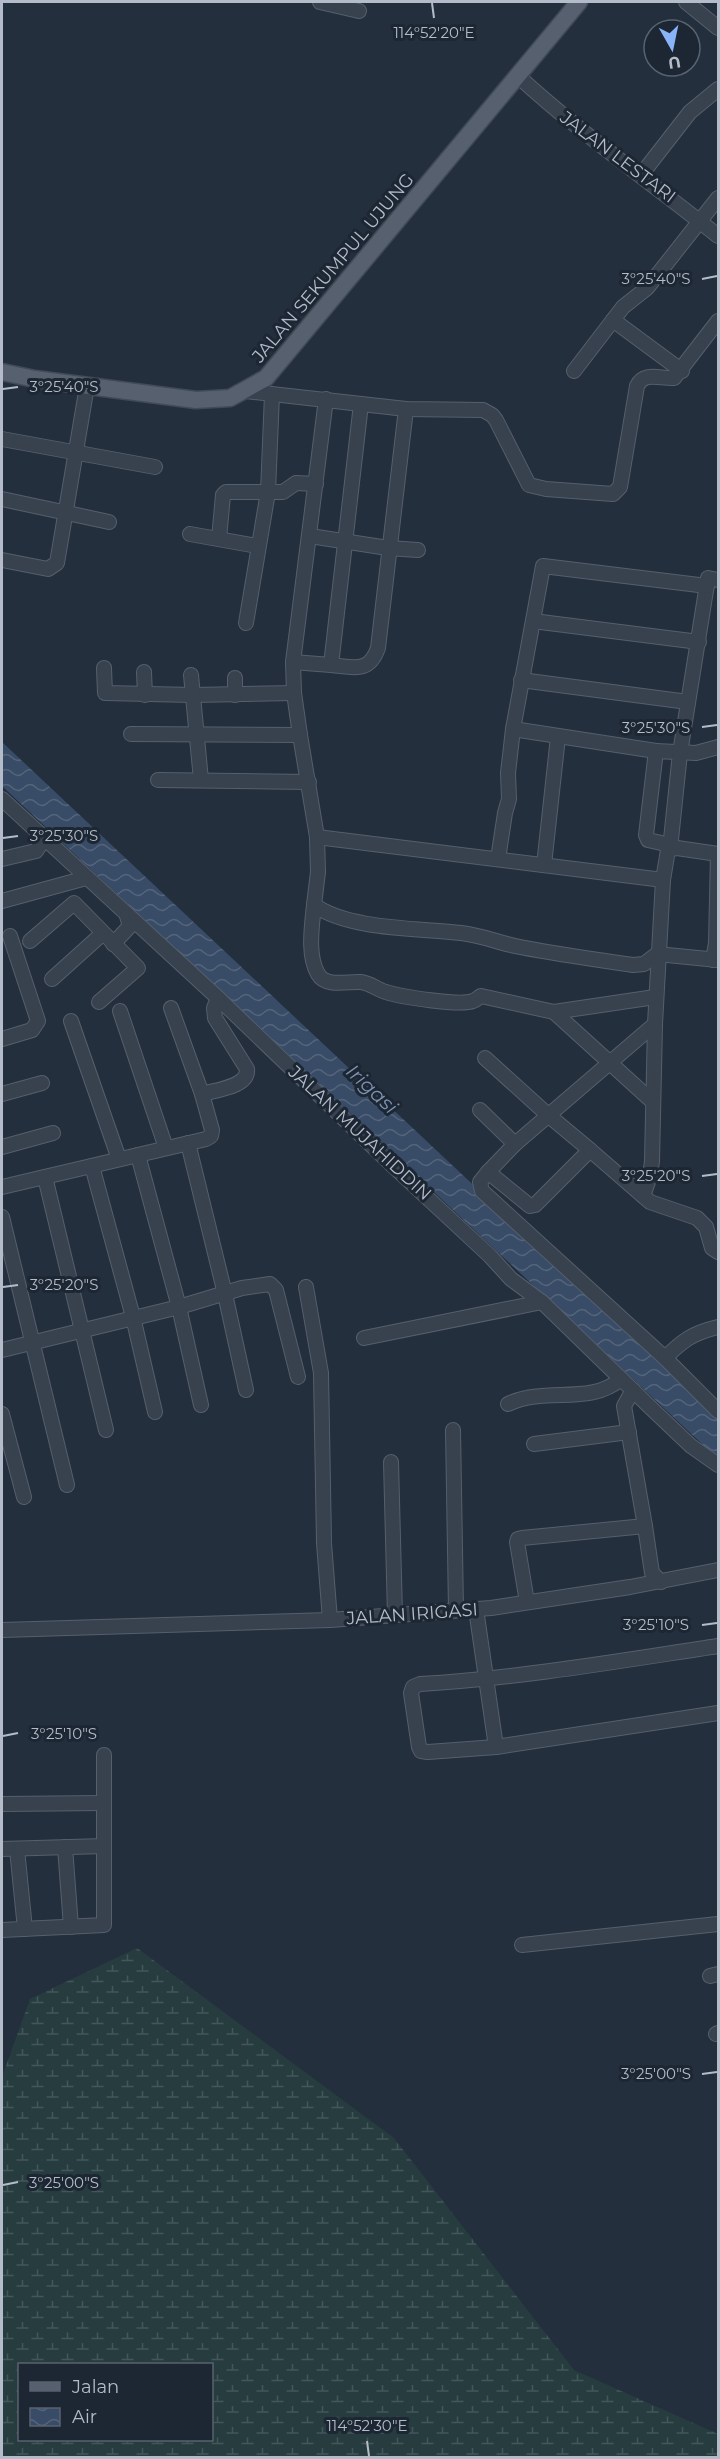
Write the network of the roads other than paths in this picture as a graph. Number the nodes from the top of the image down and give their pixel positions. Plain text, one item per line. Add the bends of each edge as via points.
1 (320, 2) edge
2 (579, 2) edge
3 (686, 2) edge
4 (359, 11) dead end
5 (718, 28) edge
6 (518, 76) junction
7 (718, 89) edge
8 (641, 175) junction
9 (718, 198) edge
10 (699, 221) junction
11 (718, 237) edge
12 (613, 320) junction
13 (718, 321) edge
14 (574, 371) dead end
15 (682, 371) junction
16 (2, 372) edge
17 (87, 386) junction
18 (245, 391) junction
19 (272, 394) junction
20 (326, 399) junction
21 (361, 404) junction
22 (405, 409) junction
23 (2, 439) edge
24 (76, 453) junction
25 (155, 466) dead end
26 (316, 484) junction
27 (268, 492) junction
28 (2, 499) edge
29 (65, 513) junction
30 (109, 522) dead end
31 (190, 534) dead end
32 (310, 536) junction
33 (219, 539) junction
34 (345, 540) junction
35 (257, 546) junction
36 (388, 548) junction
37 (418, 550) dead end
38 (2, 560) edge
39 (713, 583) edge
40 (533, 621) junction
41 (246, 623) dead end
42 (699, 642) junction
43 (293, 662) junction
44 (331, 665) junction
45 (104, 668) dead end
46 (144, 672) dead end
47 (192, 675) dead end
48 (235, 678) dead end
49 (521, 680) junction
50 (294, 693) junction
51 (236, 694) junction
52 (145, 695) junction
53 (193, 695) junction
54 (688, 702) junction
55 (513, 729) junction
56 (131, 734) dead end
57 (197, 735) junction
58 (300, 735) junction
59 (558, 737) junction
60 (718, 747) edge
61 (657, 751) junction
62 (680, 753) junction
63 (158, 780) dead end
64 (201, 780) junction
65 (309, 782) junction
66 (2, 799) edge
67 (317, 837) junction
68 (44, 839) junction
69 (670, 847) junction
70 (718, 854) edge
71 (498, 859) junction
72 (2, 860) edge
73 (544, 865) junction
74 (86, 878) junction
75 (663, 880) junction
76 (2, 901) edge
77 (314, 905) junction
78 (127, 916) junction
79 (102, 934) junction
80 (10, 936) dead end
81 (30, 941) dead end
82 (113, 944) junction
83 (657, 954) junction
84 (716, 960) edge
85 (52, 980) dead end
86 (655, 997) junction
87 (218, 998) junction
88 (99, 1002) dead end
89 (171, 1008) dead end
90 (120, 1011) dead end
91 (554, 1012) junction
92 (71, 1021) dead end
93 (655, 1024) junction
94 (2, 1039) edge
95 (485, 1058) dead end
96 (609, 1062) junction
97 (42, 1083) dead end
98 (2, 1094) edge
99 (201, 1094) junction
100 (653, 1102) junction
101 (480, 1110) dead end
102 (548, 1115) junction
103 (53, 1132) dead end
104 (188, 1143) junction
105 (515, 1144) junction
106 (2, 1146) edge
107 (166, 1148) junction
108 (590, 1150) junction
109 (138, 1155) junction
110 (119, 1159) junction
111 (92, 1166) junction
112 (488, 1172) junction
113 (45, 1177) junction
114 (2, 1187) edge
115 (643, 1196) junction
116 (2, 1217) edge
117 (718, 1252) edge
118 (306, 1287) dead end
119 (225, 1294) junction
120 (542, 1302) junction
121 (179, 1307) junction
122 (133, 1317) junction
123 (718, 1327) edge
124 (81, 1331) junction
125 (364, 1338) dead end
126 (34, 1343) junction
127 (2, 1350) edge
128 (665, 1358) junction
129 (298, 1377) dead end
130 (621, 1379) junction
131 (246, 1390) dead end
132 (633, 1390) junction
133 (508, 1404) dead end
134 (201, 1405) dead end
135 (718, 1411) edge
136 (154, 1412) dead end
137 (2, 1414) edge
138 (106, 1430) dead end
139 (453, 1430) dead end
140 (629, 1432) junction
141 (534, 1444) dead end
142 (8, 1460) edge
143 (391, 1462) dead end
144 (718, 1466) edge
145 (67, 1485) dead end
146 (24, 1497) dead end
147 (645, 1526) junction
148 (718, 1570) edge
149 (661, 1582) junction
150 (527, 1602) junction
151 (476, 1609) junction
152 (456, 1610) junction
153 (396, 1615) junction
154 (330, 1620) junction
155 (2, 1630) edge
156 (718, 1646) edge
157 (486, 1680) junction
158 (718, 1713) edge
159 (496, 1747) junction
160 (104, 1755) dead end
161 (104, 1803) junction
162 (2, 1804) edge
163 (104, 1846) junction
164 (65, 1847) junction
165 (17, 1848) junction
166 (2, 1849) edge
167 (718, 1924) edge
168 (71, 1927) junction
169 (25, 1929) junction
170 (2, 1930) edge
171 (522, 1945) dead end

1 - 4 street
2 - 6 main road, JALAN SEKUMPUL UJUNG
3 - 5 street
6 - 8 street, JALAN LESTARI
6 - 18 main road, JALAN SEKUMPUL UJUNG via 266,378
7 - 8 street via 690,112
8 - 10 street, JALAN LESTARI
9 - 10 street
10 - 11 street, JALAN LESTARI
10 - 12 street via 647,288
12 - 14 street
12 - 15 street
13 - 15 street
15 - 22 street via 674,378 640,379 620,487 613,494 529,485 496,420 483,410
16 - 17 main road, JALAN SEKUMPUL UJUNG
17 - 18 main road, JALAN SEKUMPUL UJUNG via 196,400 230,398
17 - 24 street
18 - 19 street
19 - 20 street
19 - 27 street
20 - 21 street
20 - 26 street
21 - 22 street
21 - 34 street
22 - 36 street
23 - 24 street
24 - 25 street
24 - 29 street
26 - 27 street via 296,483 283,492
26 - 32 street
27 - 33 street via 226,492
27 - 35 street
28 - 29 street
29 - 30 street
29 - 38 street via 55,566 42,568
31 - 33 street
32 - 34 street
32 - 43 street
33 - 35 street
34 - 36 street
34 - 44 street
35 - 41 street
36 - 37 street
36 - 44 street via 374,660 358,668
39 - 40 street via 543,566
39 - 42 street
40 - 42 street
40 - 49 street
42 - 54 street
43 - 44 street
43 - 50 street
45 - 52 street via 105,693
46 - 52 street
47 - 53 street
48 - 51 street
49 - 54 street
49 - 55 street
50 - 51 street
50 - 58 street
51 - 53 street
52 - 53 street
53 - 57 street
54 - 62 street
55 - 59 street
55 - 71 street via 509,799
56 - 57 street
57 - 58 street
57 - 64 street
58 - 65 street
59 - 61 street
59 - 73 street
60 - 62 street
61 - 62 street
61 - 69 street via 646,838
62 - 69 street
63 - 64 street
64 - 65 street
65 - 67 street
66 - 68 street, JALAN MUJAHIDDIN
67 - 71 street
67 - 77 street
68 - 72 street via 36,850
68 - 74 street, JALAN MUJAHIDDIN
69 - 70 street
69 - 75 street
70 - 84 street
71 - 73 street
73 - 75 street
74 - 76 street
74 - 78 street, JALAN MUJAHIDDIN
75 - 83 street
77 - 83 street via 332,915 365,922 417,931 464,933 515,946 633,964 644,964
77 - 91 street via 313,960 318,974 328,982 363,982 404,997 462,1002 481,996
78 - 82 street via 130,926
78 - 87 street, JALAN MUJAHIDDIN
79 - 81 street via 74,903
79 - 82 street
79 - 85 street
80 - 94 street via 38,1022 32,1030
82 - 88 street via 138,968
83 - 84 street
83 - 86 street
86 - 91 street
86 - 93 street
87 - 99 street via 215,1018 248,1069 248,1075 236,1084
87 - 120 street, JALAN MUJAHIDDIN via 511,1279
89 - 99 street
90 - 107 street
91 - 96 street
92 - 110 street
93 - 96 street
93 - 100 street
95 - 102 street
96 - 100 street
96 - 102 street
97 - 98 street
99 - 104 street via 211,1136
100 - 115 street via 652,1161
101 - 105 street
102 - 105 street
102 - 108 street
103 - 106 street
104 - 107 street
104 - 119 street
105 - 112 street
107 - 109 street
108 - 112 street via 532,1206
108 - 115 street
109 - 110 street
109 - 121 street
110 - 111 street
111 - 113 street
111 - 122 street
112 - 128 street via 480,1182 482,1191
113 - 114 street
113 - 124 street
115 - 117 street via 697,1218 706,1227 712,1248
116 - 126 street
118 - 154 street, JALAN IRIGASI via 321,1373 324,1543
119 - 121 street
119 - 129 street via 262,1283 274,1286
119 - 131 street
120 - 125 street
120 - 130 street, JALAN MUJAHIDDIN
121 - 122 street
121 - 134 street
122 - 124 street
122 - 136 street
123 - 128 street via 695,1333
124 - 126 street
124 - 138 street
126 - 127 street
126 - 145 street
128 - 135 street
130 - 132 street, JALAN MUJAHIDDIN
130 - 133 street via 603,1390 531,1396
132 - 140 street via 624,1406
132 - 144 street, JALAN MUJAHIDDIN via 691,1446
137 - 142 street
139 - 152 street
140 - 141 street
140 - 147 street
142 - 146 street
143 - 153 street
147 - 149 street via 652,1573
147 - 150 street via 518,1539
148 - 149 street, JALAN IRIGASI
149 - 150 street, JALAN IRIGASI
150 - 151 street, JALAN IRIGASI
151 - 152 street, JALAN IRIGASI
151 - 157 street
152 - 153 street, JALAN IRIGASI
153 - 154 street, JALAN IRIGASI
154 - 155 street
156 - 157 street
157 - 159 street
157 - 159 street via 413,1687 418,1747 428,1752
158 - 159 street
160 - 161 street
161 - 162 street
161 - 163 street
163 - 164 street
163 - 168 street via 104,1925
164 - 165 street
164 - 168 street
165 - 166 street
165 - 169 street
167 - 171 street
168 - 169 street
169 - 170 street

